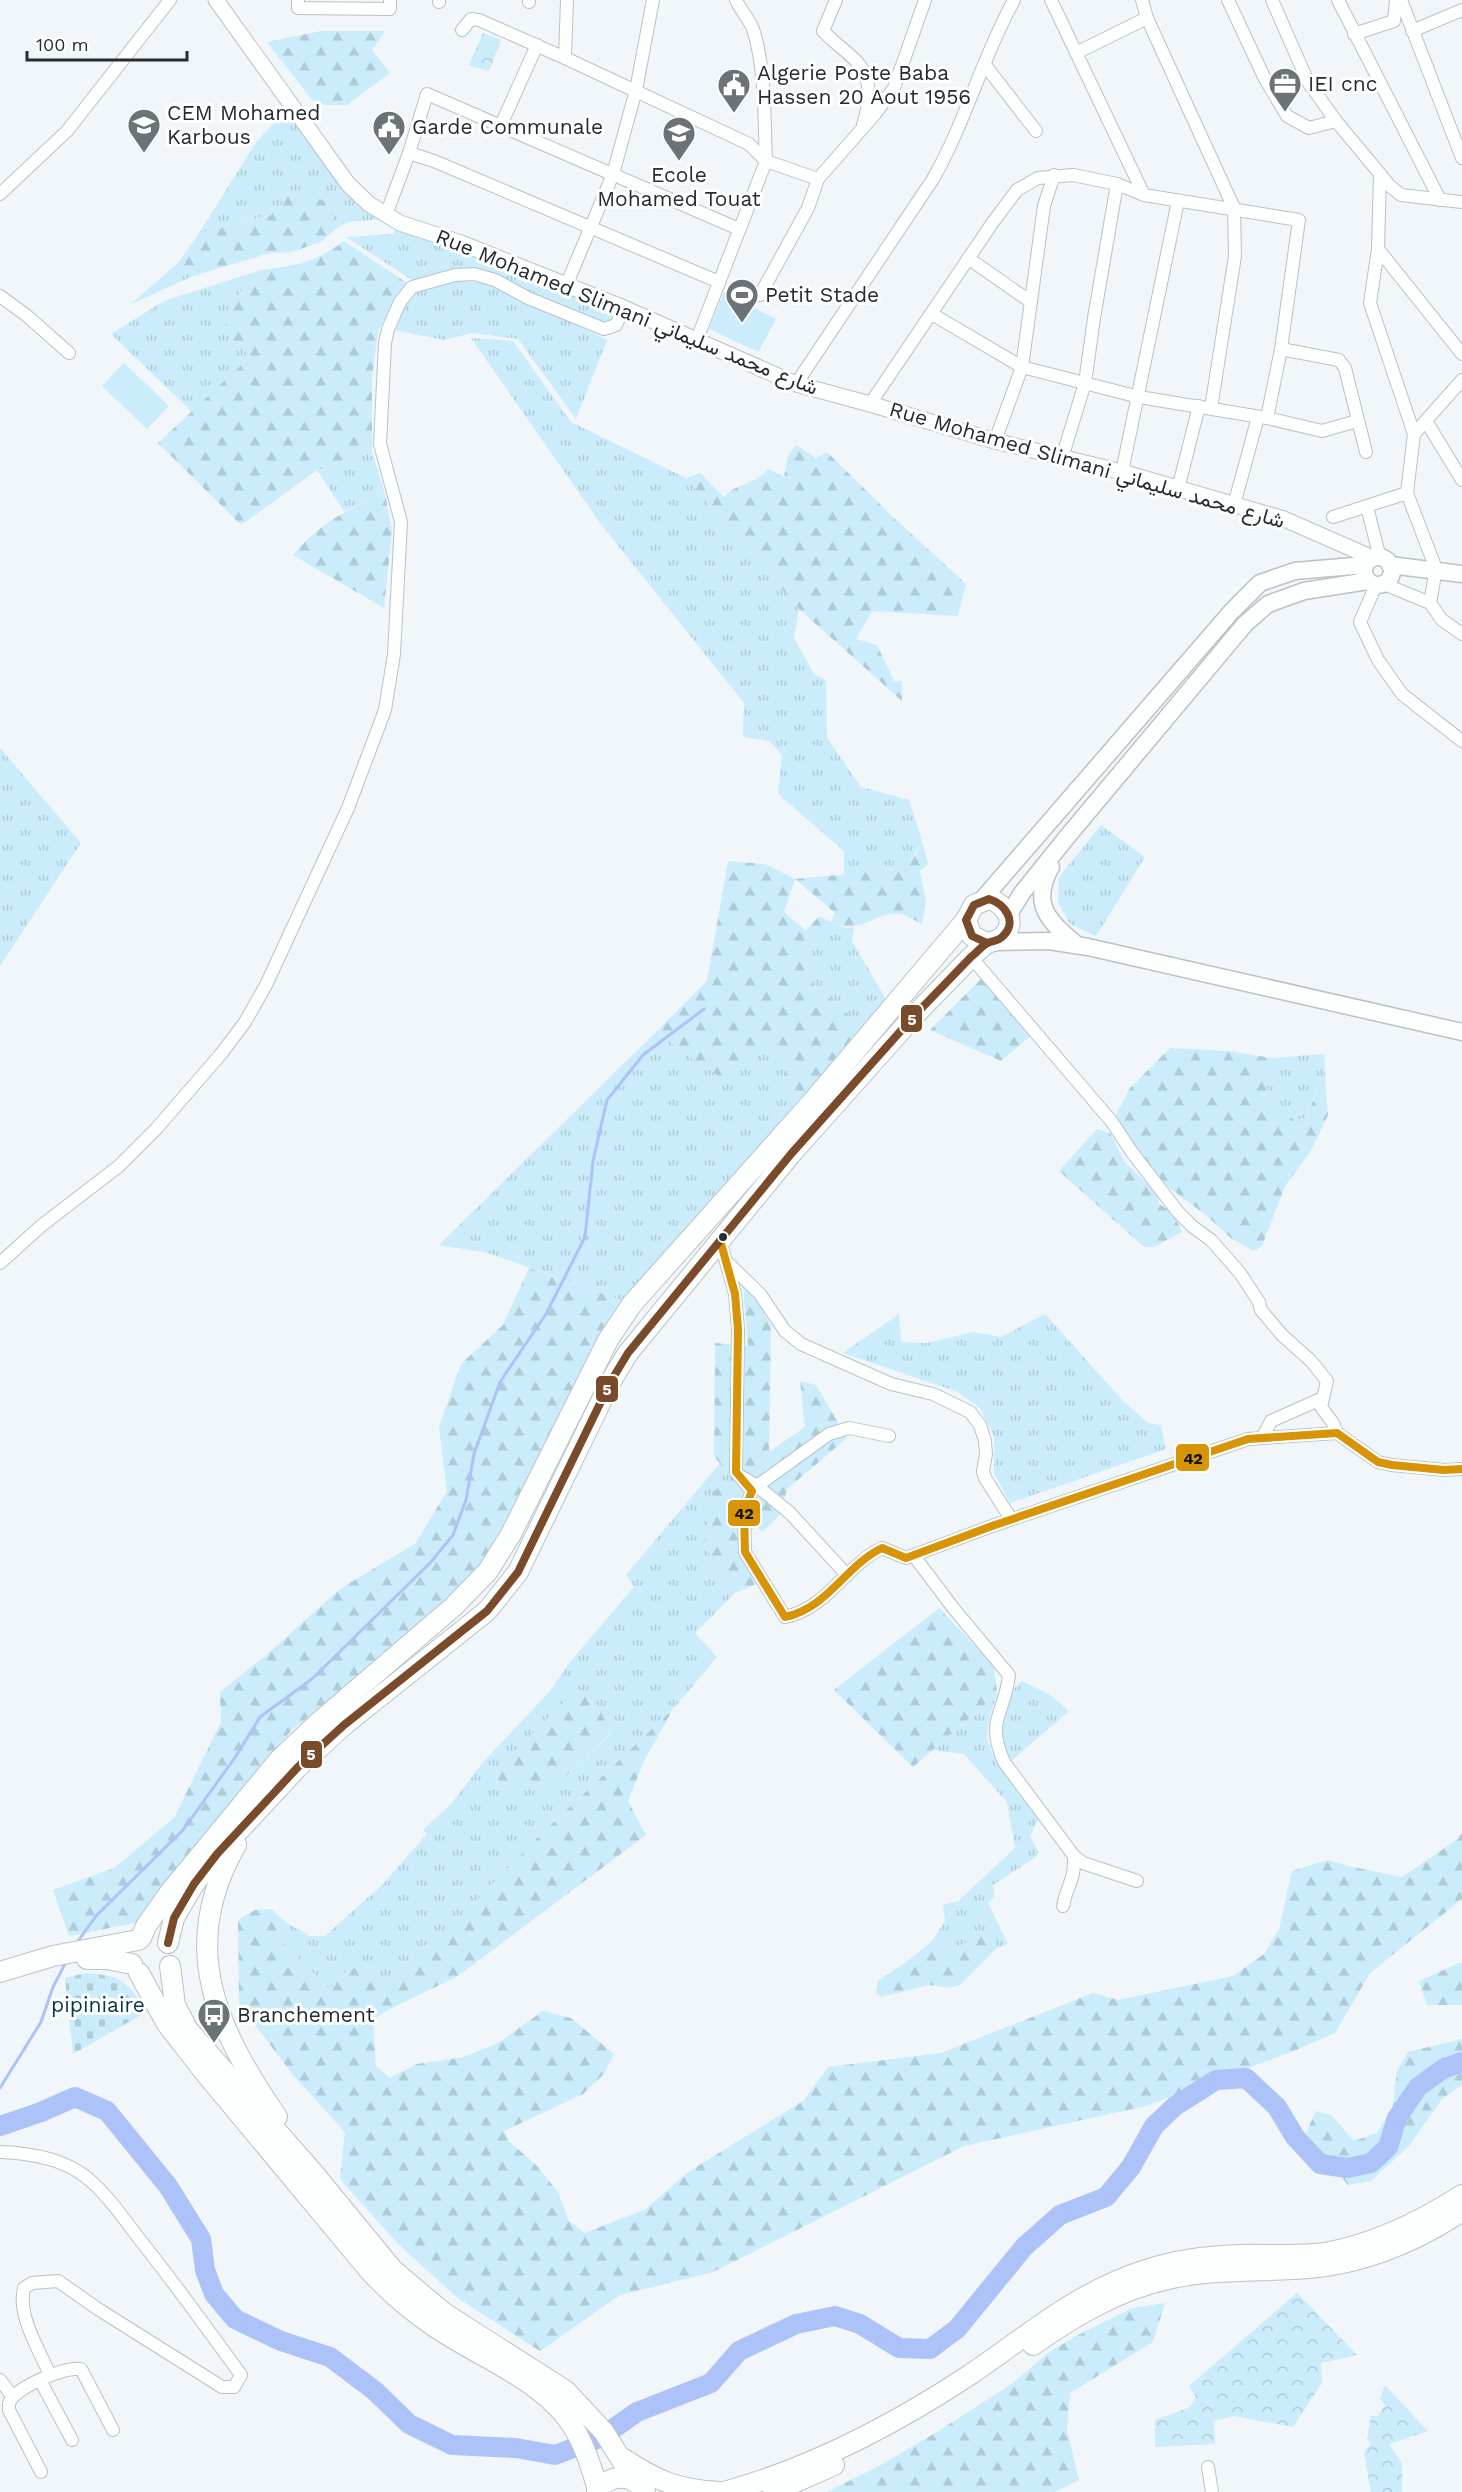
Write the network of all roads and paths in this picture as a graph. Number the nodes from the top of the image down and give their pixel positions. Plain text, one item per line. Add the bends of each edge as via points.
1 (170, 0) edge
2 (216, 0) edge
3 (298, 0) edge
4 (390, 0) edge
5 (567, 0) edge
6 (653, 0) edge
7 (736, 0) edge
8 (836, 0) edge
9 (925, 0) edge
10 (1014, 0) edge
11 (1051, 0) edge
12 (1142, 0) edge
13 (1228, 0) edge
14 (1272, 0) edge
15 (1338, 0) edge
16 (1396, 0) edge
17 (1401, 0) edge
18 (1462, 10) edge
19 (1147, 18) junction
20 (462, 30) dead end
21 (1412, 31) junction
22 (1354, 34) junction
23 (537, 45) junction
24 (1076, 53) junction
25 (565, 58) junction
26 (985, 65) junction
27 (636, 90) junction
28 (1336, 121) junction
29 (501, 125) junction
30 (863, 127) junction
31 (1036, 131) dead end
32 (409, 153) junction
33 (1462, 158) edge
34 (766, 161) junction
35 (614, 174) junction
36 (1380, 174) junction
37 (1054, 175) junction
38 (818, 179) junction
39 (1117, 184) junction
40 (0, 194) edge
41 (1144, 195) junction
42 (1440, 200) junction
43 (1178, 201) junction
44 (1462, 202) edge
45 (1234, 208) junction
46 (386, 215) junction
47 (592, 228) junction
48 (739, 229) junction
49 (1378, 249) junction
50 (968, 258) junction
51 (719, 282) junction
52 (566, 286) junction
53 (760, 295) dead end
54 (0, 296) edge
55 (1031, 302) junction
56 (624, 308) junction
57 (932, 314) junction
58 (696, 342) junction
59 (1281, 349) junction
60 (69, 353) dead end
61 (1462, 354) edge
62 (1022, 367) junction
63 (1462, 380) edge
64 (1085, 383) junction
65 (796, 384) junction
66 (1139, 397) junction
67 (870, 404) junction
68 (1205, 407) junction
69 (1262, 418) junction
70 (1357, 421) junction
71 (1426, 422) junction
72 (1414, 434) junction
73 (995, 441) junction
74 (1366, 452) dead end
75 (1062, 459) junction
76 (1122, 472) junction
77 (1462, 480) edge
78 (1178, 489) junction
79 (1407, 494) junction
80 (1234, 505) junction
81 (1366, 507) junction
82 (1333, 517) dead end
83 (1436, 569) junction
84 (1378, 572) junction
85 (1462, 574) edge
86 (1430, 603) junction
87 (1462, 634) edge
88 (1462, 741) edge
89 (1067, 837) junction
90 (981, 901) junction
91 (1009, 918) junction
92 (966, 920) junction
93 (1049, 940) junction
94 (991, 942) junction
95 (1078, 946) junction
96 (971, 957) junction
97 (1462, 1032) edge
98 (722, 1250) junction
99 (0, 1263) edge
100 (1323, 1398) junction
101 (1337, 1433) junction
102 (889, 1436) dead end
103 (1262, 1438) junction
104 (1462, 1469) edge
105 (736, 1472) junction
106 (757, 1486) junction
107 (1011, 1519) junction
108 (914, 1556) junction
109 (847, 1575) junction
110 (253, 1816) junction
111 (1074, 1856) junction
112 (1137, 1881) dead end
113 (1063, 1906) dead end
114 (140, 1939) junction
115 (168, 1943) junction
116 (82, 1955) junction
117 (54, 1962) junction
118 (170, 1966) junction
119 (136, 1968) junction
120 (0, 1972) edge
121 (0, 1983) edge
122 (0, 2152) edge
123 (311, 2170) junction
124 (1462, 2195) edge
125 (1462, 2211) edge
126 (45, 2378) junction
127 (0, 2380) edge
128 (13, 2397) junction
129 (577, 2415) junction
130 (113, 2430) dead end
131 (72, 2440) dead end
132 (617, 2452) junction
133 (1208, 2467) dead end
134 (41, 2472) dead end
135 (643, 2489) edge
136 (597, 2491) edge
137 (719, 2492) edge
138 (724, 2492) edge
139 (773, 2492) edge
140 (1212, 2492) edge

1 - 40 street via 67,131
2 - 46 street, Rue Mohamed Slimani شارع محمد سليماني via 348,183
3 - 4 street via 298,8 340,9 390,9
5 - 25 street
6 - 27 street
7 - 34 street via 754,30 759,52
8 - 30 street via 824,31 859,63 867,81 869,107
9 - 30 street via 894,88
10 - 26 street via 999,26
11 - 24 street
12 - 19 street
13 - 28 street via 1287,116 1308,128
14 - 28 street via 1308,82
15 - 22 street
16 - 22 street via 1394,21
17 - 21 street
18 - 21 street
19 - 24 street
19 - 45 street
20 - 23 street via 471,19 478,20
21 - 33 street
22 - 42 street
23 - 25 street
23 - 29 street
24 - 41 street
25 - 27 street
26 - 31 street
26 - 65 street via 952,145 933,179
27 - 34 street via 749,144
27 - 35 street
28 - 36 street
29 - 32 street via 427,94
29 - 35 street
30 - 38 street
32 - 46 street
32 - 47 street
34 - 38 street
34 - 48 street
35 - 47 street
35 - 48 street
36 - 42 street via 1401,195
36 - 49 street
37 - 39 street
37 - 50 street via 1038,178 1017,190
37 - 55 street via 1044,206
38 - 53 street via 808,208
39 - 41 street
39 - 64 street
41 - 43 street
42 - 44 street
43 - 45 street
43 - 66 street
45 - 59 street via 1299,220
45 - 68 street via 1235,256
46 - 52 street, Rue Mohamed Slimani شارع محمد سليماني
47 - 51 street
47 - 52 street
48 - 51 street
49 - 61 street
49 - 72 street via 1370,303
50 - 55 street
50 - 57 street
51 - 58 street
52 - 56 street, Rue Mohamed Slimani شارع محمد سليماني
54 - 60 street
55 - 62 street
56 - 58 street, Rue Mohamed Slimani شارع محمد سليماني
56 - 99 street via 616,325 604,329 474,274 416,285 404,296 385,343 380,430 381,454 401,522 393,671 379,729 348,808 266,985 233,1038 130,1156
57 - 62 street
57 - 67 street
58 - 65 street, Rue Mohamed Slimani شارع محمد سليماني
59 - 69 street
59 - 70 street via 1339,360 1346,368
62 - 64 street
62 - 73 street
63 - 71 street
64 - 66 street
64 - 75 street
65 - 67 street, Rue Mohamed Slimani شارع محمد سليماني
66 - 68 street
66 - 76 street
67 - 73 street, Rue Mohamed Slimani شارع محمد سليماني
68 - 69 street
68 - 78 street
69 - 70 street via 1322,431
69 - 80 street
70 - 74 street
71 - 72 street
71 - 77 street
72 - 79 street
73 - 75 street, Rue Mohamed Slimani شارع محمد سليماني
75 - 76 street, Rue Mohamed Slimani شارع محمد سليماني
76 - 78 street, Rue Mohamed Slimani شارع محمد سليماني
78 - 80 street, Rue Mohamed Slimani شارع محمد سليماني
79 - 81 street
79 - 83 street
80 - 84 street, Rue Mohamed Slimani شارع محمد سليماني via 1284,519
81 - 82 street
81 - 84 street
83 - 84 main road
83 - 85 main road
83 - 86 street
84 - 86 street
84 - 88 street via 1360,622 1378,660 1402,694
84 - 89 main road via 1268,604 1245,624
84 - 90 main road via 1295,571 1260,583
86 - 87 street via 1442,620
89 - 91 main road via 1022,893
89 - 95 main road via 1042,882 1042,905 1053,925
90 - 91 highway via 997,902
90 - 92 highway via 968,912
91 - 93 main road
91 - 94 highway via 1008,931
92 - 94 highway via 972,936
92 - 114 highway via 813,1101 632,1304 608,1340 488,1571 453,1607 279,1760 170,1892
93 - 94 main road
93 - 95 main road
94 - 96 highway
95 - 97 main road
96 - 98 highway via 791,1154
96 - 100 street via 1112,1122 1178,1212 1211,1240 1240,1273 1261,1310 1317,1368 1327,1381
98 - 105 street via 735,1294 738,1329
98 - 107 street via 760,1294 784,1331 801,1344 891,1384 933,1394 970,1412 985,1441 985,1478
98 - 110 highway via 628,1353 518,1572 487,1611 332,1735
100 - 101 street via 1321,1407
100 - 103 street via 1271,1421
101 - 103 street
101 - 104 street via 1378,1462
102 - 106 street via 849,1428 829,1434
103 - 107 street
105 - 106 street
105 - 109 street via 753,1491 744,1512 745,1552 785,1617 802,1613 819,1602
106 - 109 street via 790,1513
107 - 108 street
108 - 109 street via 906,1558 882,1548 869,1554
108 - 111 street via 1009,1675 1008,1690 996,1720 998,1748 1004,1762
110 - 115 highway via 194,1884 174,1918
110 - 123 highway via 226,1862 213,1896 207,1931 209,1968 217,2007 236,2053
111 - 112 street via 1083,1863
111 - 113 street via 1075,1872
114 - 115 highway via 156,1936
114 - 116 highway
114 - 119 highway via 131,1951
115 - 118 highway via 173,1954
116 - 117 highway
116 - 119 highway
117 - 120 highway
117 - 121 highway
118 - 119 highway via 153,1978
118 - 123 highway via 173,1996 183,2022
119 - 129 highway via 167,2024 382,2284 436,2328
122 - 126 street via 45,2157 87,2177 151,2254 241,2375 234,2387 222,2387 58,2281 47,2280 24,2288 21,2300
123 - 129 highway via 407,2284 463,2326 553,2382
124 - 138 highway via 1411,2225 1346,2248 1300,2255 1195,2259 1121,2278 1054,2314 969,2375 886,2425 794,2468
125 - 139 highway via 1407,2242 1354,2260 1309,2268 1199,2274 1119,2294 1068,2321 929,2416 858,2454
126 - 128 street
126 - 130 street via 81,2369
126 - 131 street
127 - 128 street
128 - 134 street via 9,2410
129 - 132 highway
129 - 136 highway
132 - 135 highway
132 - 137 highway via 670,2485
133 - 140 street
135 - 136 highway via 621,2477

